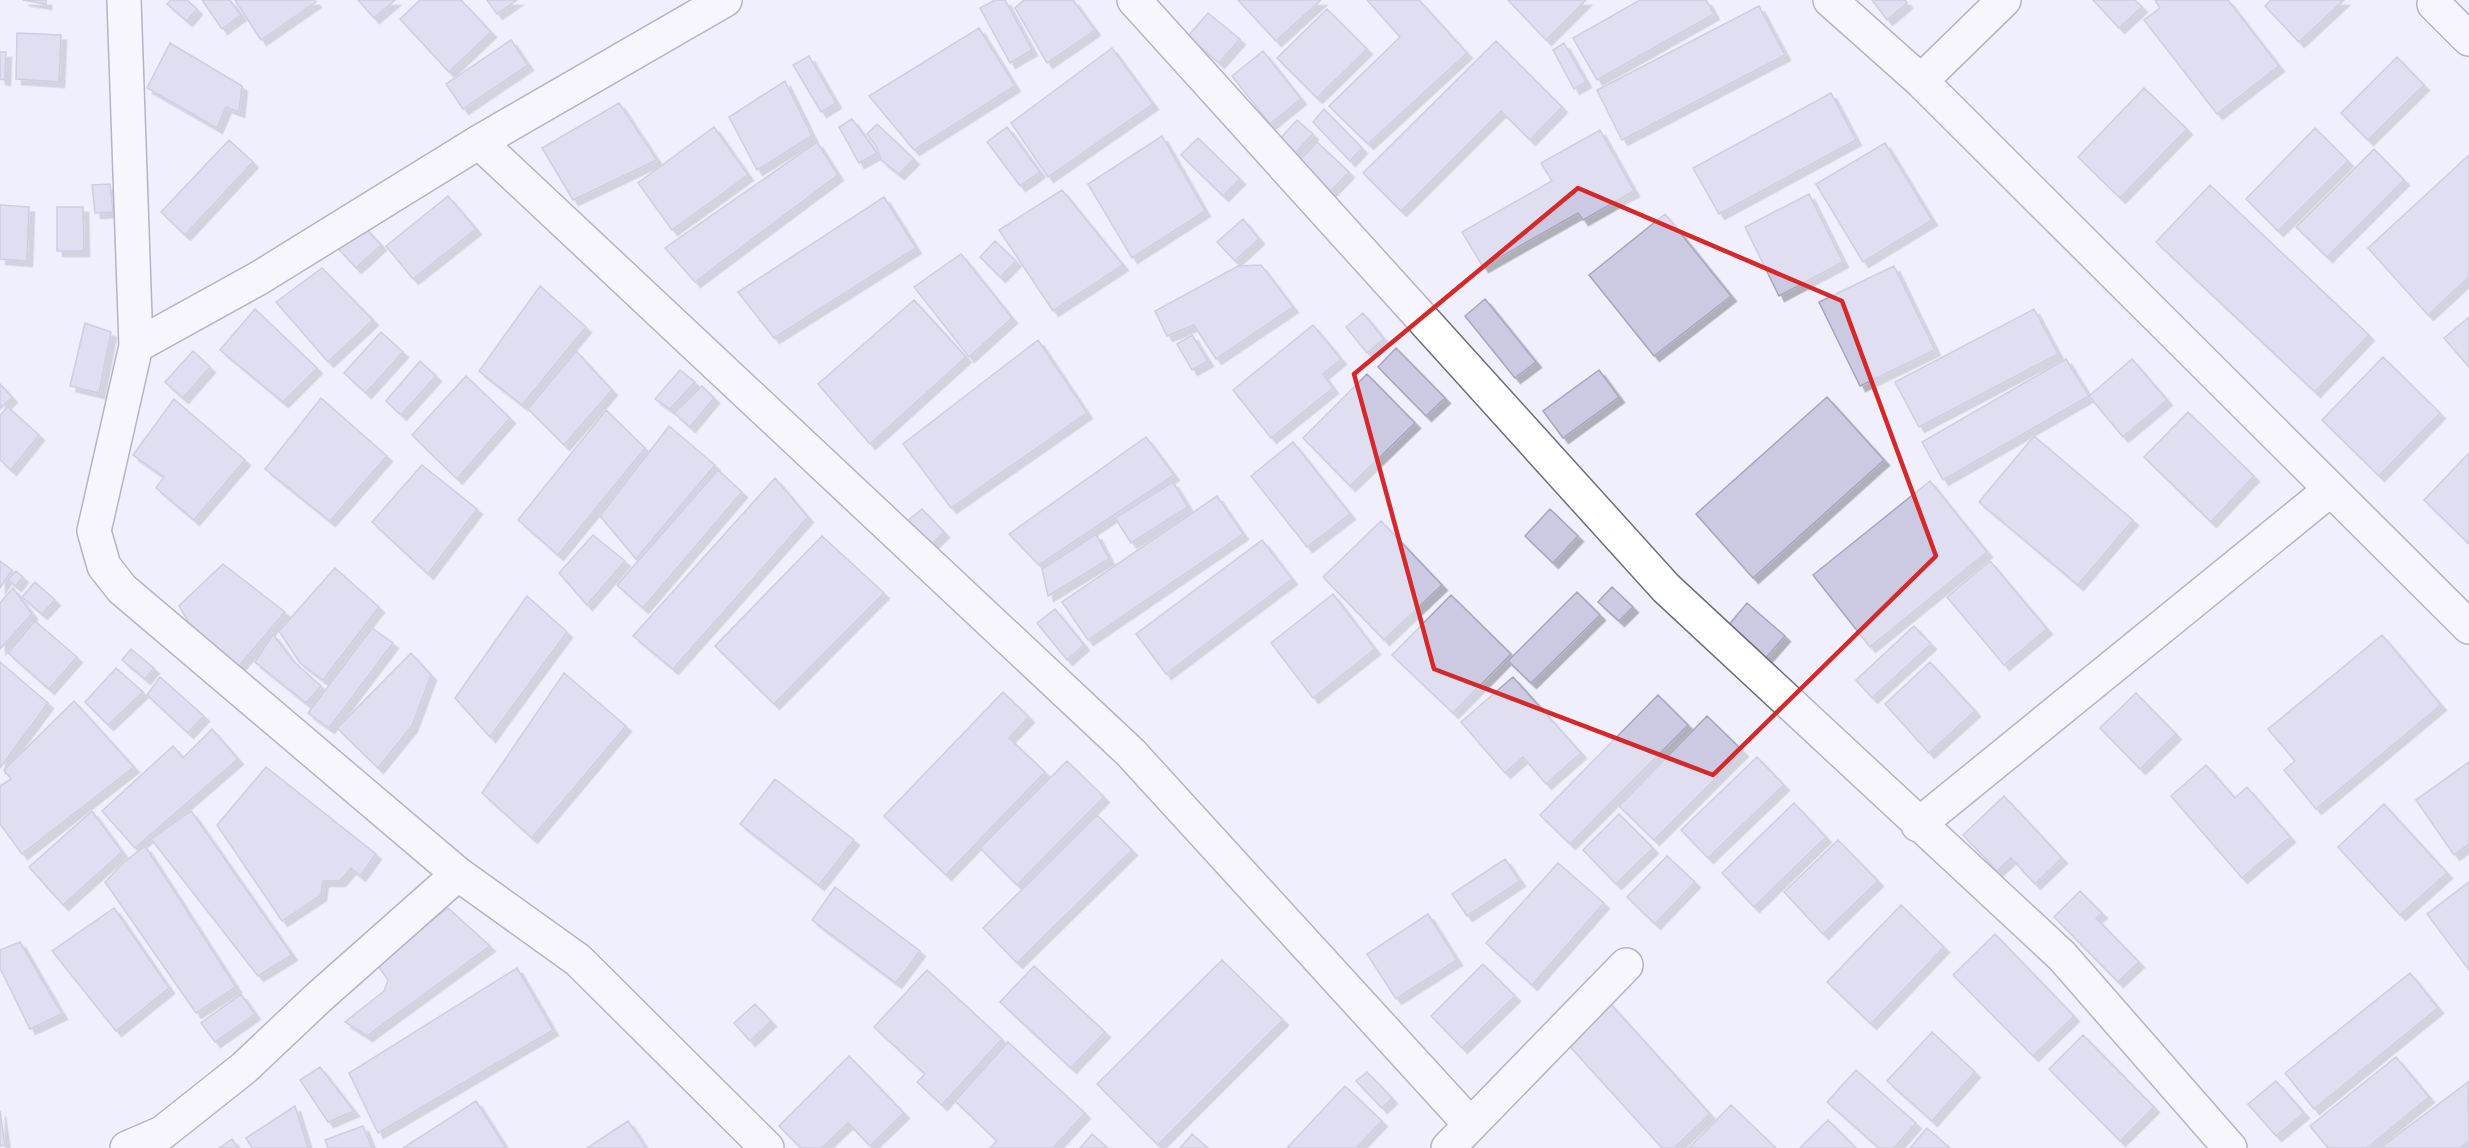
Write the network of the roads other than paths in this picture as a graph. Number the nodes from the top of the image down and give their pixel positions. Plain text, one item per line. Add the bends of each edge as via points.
1 (124, 0) edge
2 (725, 0) edge
3 (1134, 0) edge
4 (1830, 0) edge
5 (2004, 0) edge
6 (2434, 4) dead end
7 (2469, 39) edge
8 (1921, 81) junction
9 (479, 142) junction
10 (136, 346) junction
11 (2330, 490) junction
12 (2469, 627) edge
13 (1918, 825) junction
14 (458, 874) junction
15 (1626, 965) dead end
16 (1469, 1123) junction
17 (127, 1148) edge
18 (767, 1148) edge
19 (1448, 1148) edge
20 (2230, 1148) edge

1 - 10 street
2 - 9 street
3 - 13 street via 1666,588
4 - 8 street
5 - 8 street
6 - 7 street
8 - 11 street
9 - 10 street via 258,278
9 - 16 street via 1131,753
10 - 14 street via 94,531 104,566 122,589
11 - 12 street
11 - 13 street
13 - 20 street via 2062,956
14 - 17 street via 244,1068 162,1133
14 - 18 street via 578,960
15 - 16 street
16 - 19 street

